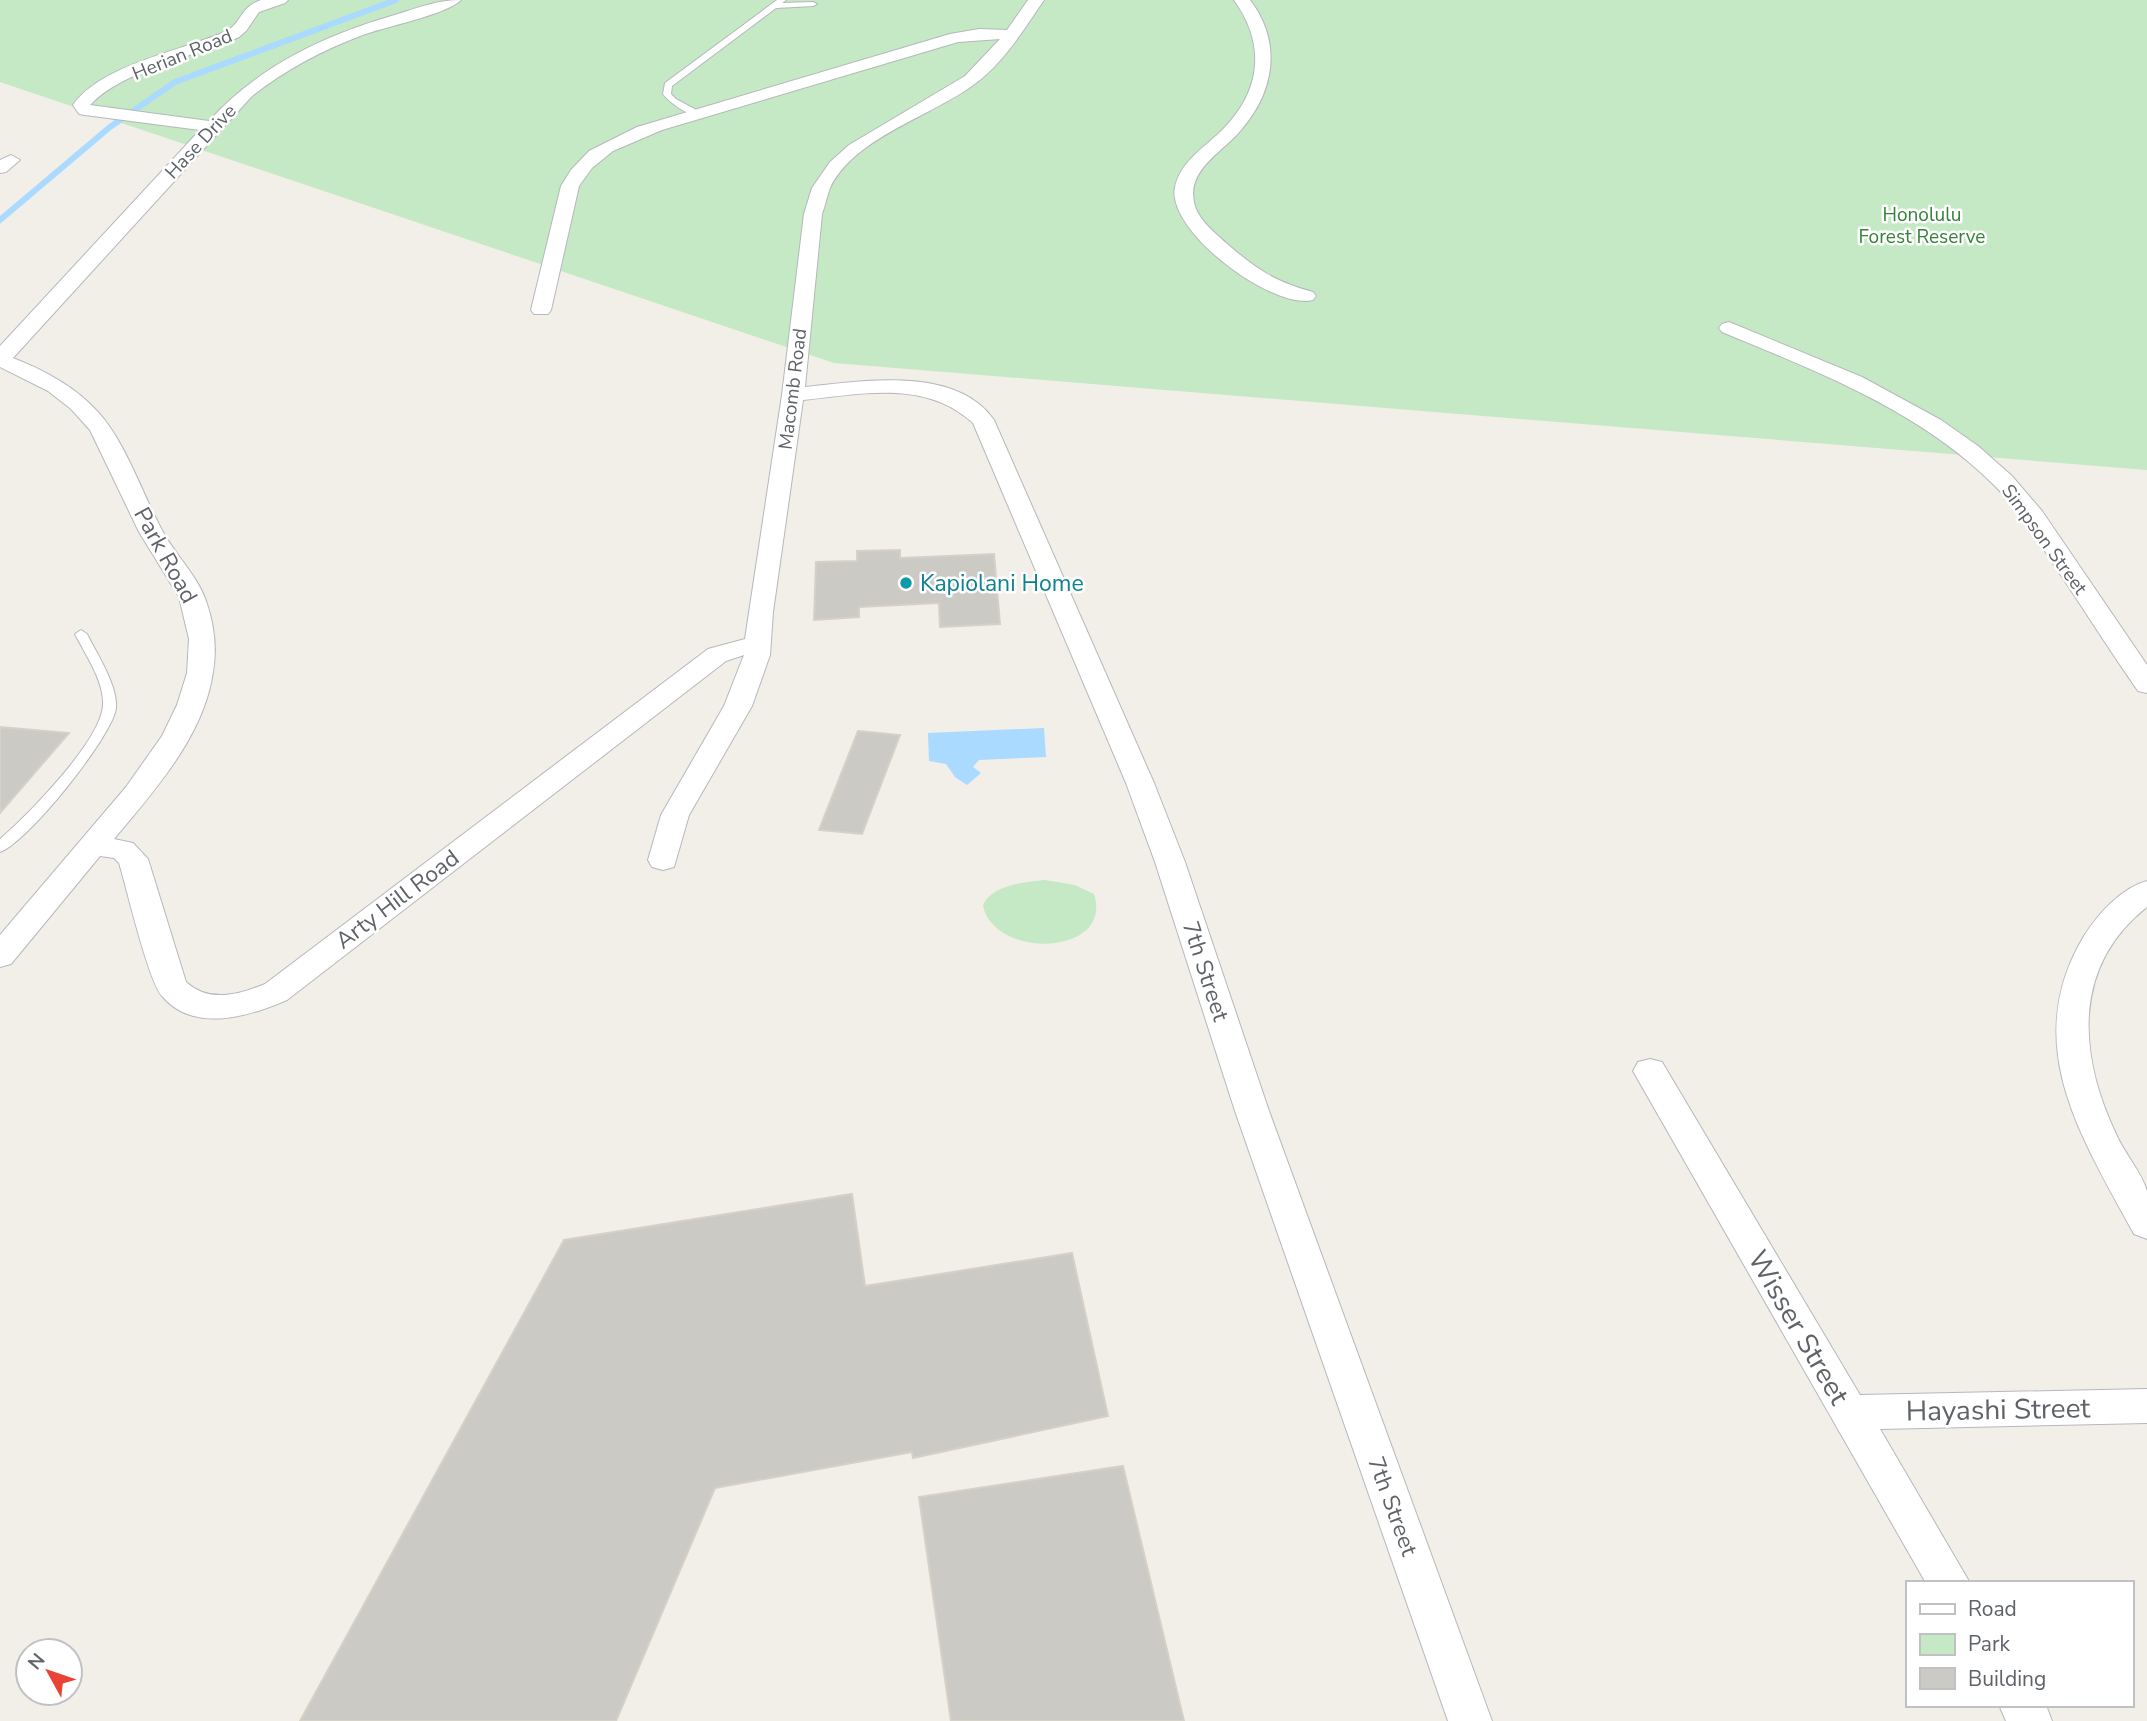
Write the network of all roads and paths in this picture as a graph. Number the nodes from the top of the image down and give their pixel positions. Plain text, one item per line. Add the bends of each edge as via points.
1 (280, 0) edge
2 (453, 0) edge
3 (782, 0) edge
4 (822, 0) edge
5 (1036, 0) edge
6 (1243, 1) edge
7 (1263, 1) edge
8 (813, 4) junction
9 (774, 6) junction
10 (800, 11) dead end
11 (1010, 35) junction
12 (697, 114) junction
13 (213, 127) junction
14 (1306, 296) dead end
15 (541, 310) dead end
16 (1729, 328) dead end
17 (0, 359) edge
18 (793, 395) junction
19 (81, 634) dead end
20 (758, 645) junction
21 (2147, 685) edge
22 (93, 845) junction
23 (0, 847) edge
24 (663, 860) dead end
25 (2147, 891) edge
26 (0, 956) edge
27 (1650, 1071) dead end
28 (2147, 1224) edge
29 (2147, 1406) edge
30 (1849, 1412) junction
31 (1948, 1581) edge
32 (1470, 1721) edge

1 - 13 street, Herian Road via 254,9 233,34 117,80 84,100 82,107
2 - 13 street, Hase Drive via 299,57 253,86
3 - 9 lane
4 - 8 lane
5 - 11 street, Macomb Road
6 - 7 street
6 - 14 street via 1263,40 1262,81 1238,124 1190,171 1184,200 1198,227 1254,274 1276,288
8 - 9 lane
8 - 10 lane
9 - 12 lane via 668,85 669,98
11 - 12 street via 956,37
11 - 18 street, Macomb Road via 972,79 861,144 828,175 815,201
12 - 15 street via 623,139 580,170 570,186
13 - 17 street, Hase Drive
16 - 21 street, Simpson Street via 1874,389 1929,420 1977,455 2034,516
17 - 22 street, Park Road via 59,387 89,412 160,547 187,587 200,623 201,668 182,725 143,786
18 - 20 street, Macomb Road
18 - 32 street, 7th Street via 915,388 968,405 983,420 1144,794
19 - 23 lane via 108,691 108,716 55,790
20 - 22 street, Arty Hill Road via 716,655 276,992 245,1004 213,1007 181,998 172,987 133,859 122,850
20 - 24 street, Macomb Road via 738,706 671,826
22 - 26 street, Park Road
25 - 28 street via 2114,917 2098,937 2076,984 2072,1011 2076,1072 2086,1106
27 - 30 street, Wisser Street
29 - 30 street, Hayashi Street
30 - 31 street, Wisser Street

